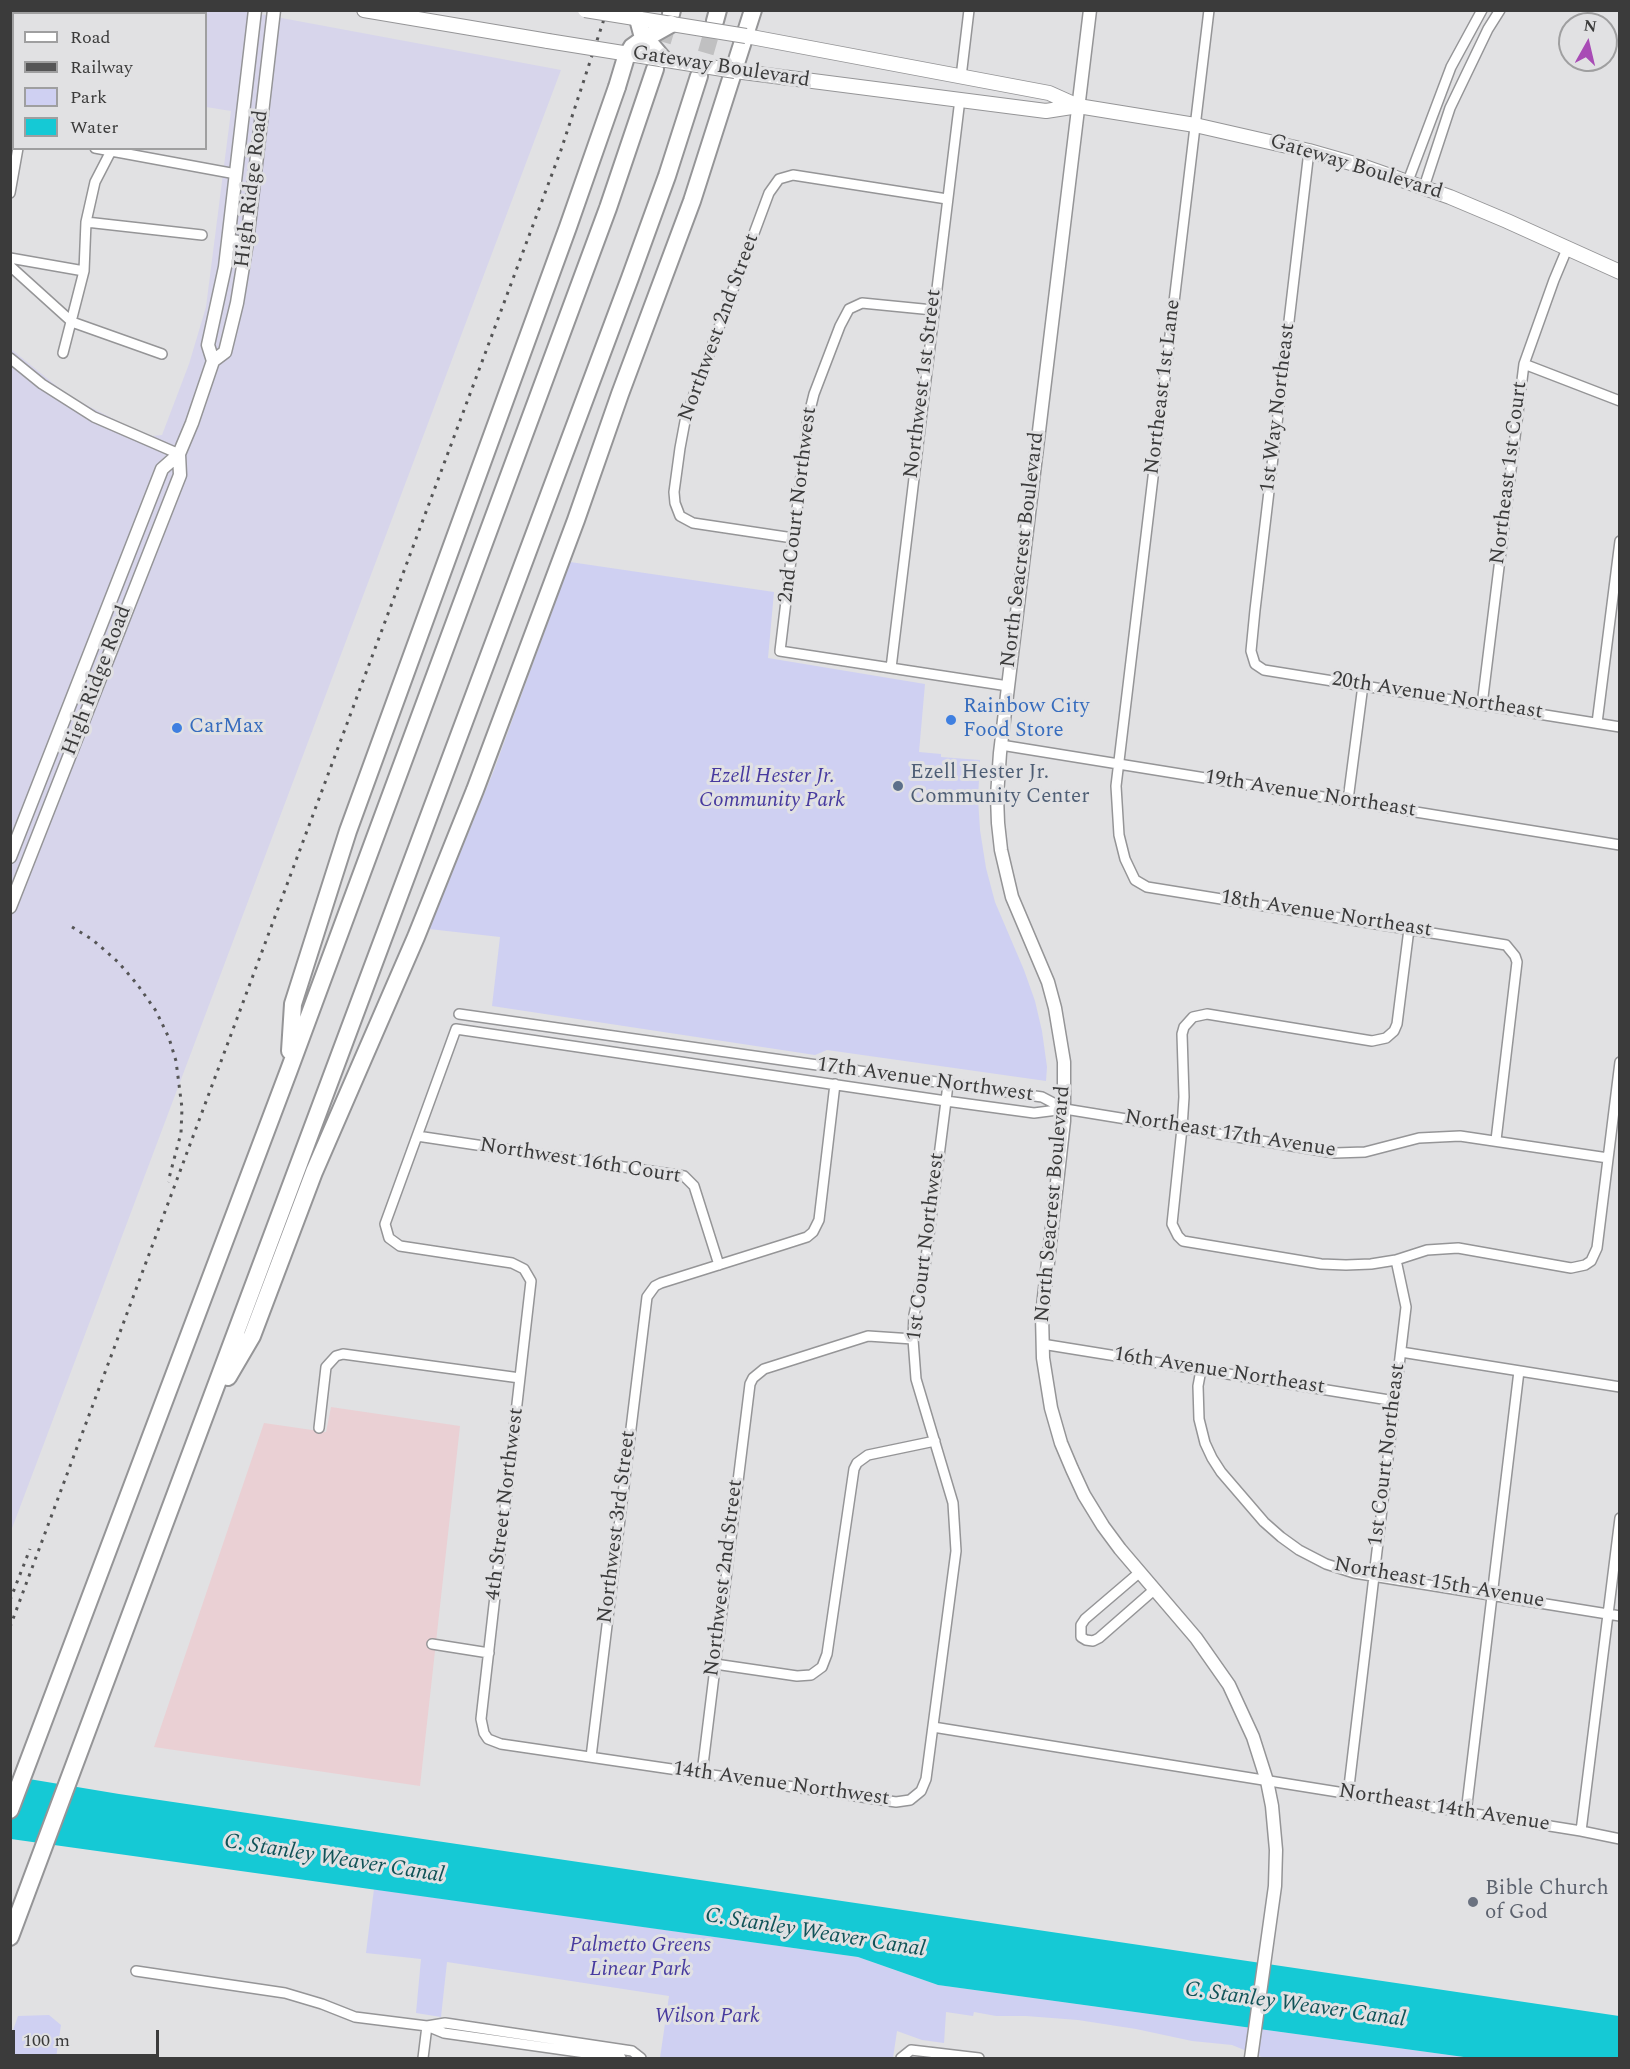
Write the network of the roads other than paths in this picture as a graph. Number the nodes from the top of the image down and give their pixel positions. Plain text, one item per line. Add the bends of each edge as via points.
1 (255, 10) edge
2 (274, 10) edge
3 (364, 10) edge
4 (585, 10) edge
5 (753, 10) edge
6 (969, 10) edge
7 (1090, 10) edge
8 (1209, 10) edge
9 (1482, 10) edge
10 (1500, 10) edge
11 (638, 15) edge
12 (671, 16) edge
13 (746, 36) junction
14 (645, 38) junction
15 (628, 54) junction
16 (659, 64) junction
17 (735, 71) junction
18 (699, 76) tunnel mouth
19 (961, 76) junction
20 (960, 99) junction
21 (1078, 106) junction
22 (1195, 124) junction
23 (18, 150) edge
24 (106, 150) edge
25 (111, 151) junction
26 (1309, 151) junction
27 (236, 174) junction
28 (1408, 181) junction
29 (1424, 187) junction
30 (10, 194) edge
31 (947, 199) junction
32 (86, 222) junction
33 (202, 235) dead end
34 (229, 239) junction
35 (248, 242) junction
36 (1567, 249) junction
37 (10, 258) edge
38 (10, 266) edge
39 (84, 272) junction
40 (1620, 273) edge
41 (933, 310) junction
42 (72, 322) junction
43 (63, 352) dead end
44 (162, 354) dead end
45 (10, 358) edge
46 (213, 361) junction
47 (1524, 364) junction
48 (1620, 401) edge
49 (179, 454) junction
50 (793, 538) junction
51 (1620, 542) edge
52 (115, 589) junction
53 (131, 596) junction
54 (1255, 664) joint
55 (891, 668) junction
56 (1363, 685) junction
57 (1008, 686) junction
58 (1482, 705) junction
59 (1598, 723) junction
60 (1620, 727) edge
61 (1001, 745) junction
62 (1118, 764) junction
63 (1348, 800) junction
64 (1620, 845) edge
65 (10, 856) edge
66 (15, 882) edge
67 (1140, 884) joint
68 (10, 908) edge
69 (1409, 929) junction
70 (459, 1014) dead end
71 (1620, 1062) edge
72 (289, 1070) junction
73 (835, 1084) junction
74 (948, 1084) junction
75 (946, 1101) junction
76 (1065, 1110) junction
77 (1616, 1122) edge
78 (1182, 1128) junction
79 (417, 1136) junction
80 (1496, 1140) junction
81 (1608, 1158) junction
82 (1396, 1260) junction
83 (719, 1265) junction
84 (913, 1339) junction
85 (1042, 1344) junction
86 (1401, 1352) junction
87 (1201, 1370) junction
88 (1519, 1371) junction
89 (520, 1378) junction
90 (1620, 1387) edge
91 (1395, 1401) junction
92 (205, 1416) junction
93 (319, 1428) dead end
94 (935, 1441) junction
95 (1620, 1518) edge
96 (1140, 1572) junction
97 (1374, 1576) junction
98 (1155, 1589) junction
99 (1491, 1596) junction
100 (1608, 1614) junction
101 (1620, 1616) edge
102 (432, 1644) dead end
103 (489, 1653) junction
104 (715, 1664) junction
105 (933, 1727) junction
106 (488, 1739) joint
107 (591, 1757) junction
108 (702, 1773) junction
109 (1267, 1781) junction
110 (1348, 1795) junction
111 (10, 1810) edge
112 (1466, 1813) junction
113 (1581, 1831) junction
114 (1620, 1839) edge
115 (10, 1937) edge
116 (136, 1971) dead end
117 (427, 2026) junction
118 (508, 2037) junction
119 (423, 2058) edge
120 (621, 2058) edge
121 (641, 2058) edge
122 (901, 2058) edge
123 (979, 2058) edge
124 (1251, 2058) edge

1 - 27 street, High Ridge Road
2 - 35 street, High Ridge Road
3 - 15 main road, Gateway Boulevard, bridge
4 - 11 main road, Gateway Boulevard, bridge
5 - 13 highway
6 - 19 street
7 - 21 street, North Seacrest Boulevard
8 - 22 street, Northeast 1st Lane
9 - 28 street via 1451,67
10 - 29 street via 1450,108
11 - 12 main road, Gateway Boulevard, bridge
11 - 14 highway, bridge via 638,27
12 - 13 main road, Gateway Boulevard, bridge
12 - 14 highway, bridge
13 - 17 highway
13 - 19 main road, Gateway Boulevard
14 - 15 highway, bridge
14 - 16 highway, bridge
15 - 16 main road, Gateway Boulevard, bridge
15 - 72 highway, bridge via 348,831 293,1004
16 - 17 main road, Gateway Boulevard, bridge
16 - 72 highway
17 - 20 main road, Gateway Boulevard
17 - 92 highway via 685,221 459,832 311,1180 252,1336
18 - 92 highway via 655,210
19 - 21 main road, Gateway Boulevard via 1049,93
20 - 21 main road, Gateway Boulevard via 1046,111
20 - 31 street, Northwest 1st Street
21 - 22 main road, Gateway Boulevard
21 - 57 street, North Seacrest Boulevard
22 - 26 main road, Gateway Boulevard
22 - 62 street, Northeast 1st Lane
23 - 30 street
24 - 25 street
25 - 27 street
25 - 32 street via 95,182
26 - 28 main road, Gateway Boulevard
26 - 54 street, 1st Way Northeast via 1255,610 1251,651
27 - 34 street, High Ridge Road
28 - 29 main road, Gateway Boulevard
29 - 36 main road, Gateway Boulevard
31 - 41 street, Northwest 1st Street
31 - 50 street, Northwest 2nd Street via 793,175 779,179 769,193 686,416 674,492 680,516 693,522
32 - 33 street
32 - 39 street
34 - 35 street
34 - 46 street, High Ridge Road via 208,345
35 - 46 street, High Ridge Road via 225,352
36 - 40 main road, Gateway Boulevard
36 - 47 street, Northeast 1st Court
37 - 39 street
38 - 42 street
39 - 42 street
41 - 50 street, 2nd Court Northwest via 869,302 855,305 845,316 811,406
41 - 55 street, Northwest 1st Street
42 - 43 street
42 - 44 street
45 - 49 street via 94,417
46 - 49 street, High Ridge Road
47 - 48 street
47 - 58 street, Northeast 1st Court
49 - 52 street, High Ridge Road via 162,469
49 - 53 street, High Ridge Road via 180,475
50 - 55 street, 2nd Court Northwest via 780,651
51 - 59 street
52 - 53 street
52 - 65 street, High Ridge Road
53 - 66 street, High Ridge Road
54 - 56 street, 20th Avenue Northeast via 1264,670
55 - 57 street
56 - 58 street, 20th Avenue Northeast
56 - 63 street
57 - 61 street, North Seacrest Boulevard
58 - 59 street, 20th Avenue Northeast
59 - 60 street, 20th Avenue Northeast
61 - 62 street, 19th Avenue Northeast
61 - 76 street, North Seacrest Boulevard via 997,796 1001,850 1012,897 1055,1008 1064,1062
62 - 63 street, 19th Avenue Northeast
62 - 67 street, Northeast 1st Lane via 1119,835 1131,874
63 - 64 street, 19th Avenue Northeast
66 - 68 street, High Ridge Road
67 - 69 street, 18th Avenue Northeast
69 - 78 street via 1397,1024 1386,1038 1372,1041 1207,1014 1193,1017 1182,1034
69 - 80 street, 18th Avenue Northeast via 1498,943 1511,950 1517,963
70 - 74 street, 17th Avenue Northwest
71 - 77 street
72 - 111 highway
73 - 75 street, 17th Avenue Northwest
73 - 79 street, 17th Avenue Northwest via 456,1029
73 - 83 street via 817,1227 807,1237
74 - 75 street, 1st Court Northwest
74 - 76 street, 17th Avenue Northwest via 1042,1097
75 - 76 street, 17th Avenue Northwest via 1034,1113
75 - 84 street, 1st Court Northwest
76 - 78 street, Northeast 17th Avenue
76 - 85 street, North Seacrest Boulevard via 1044,1287
77 - 81 street
78 - 80 street, Northeast 17th Avenue via 1350,1153 1435,1136
78 - 82 street via 1172,1224 1178,1236 1191,1243 1321,1264 1346,1266
79 - 83 street, Northwest 16th Court via 684,1176 694,1186
79 - 89 street, 4th Street Northwest via 386,1217 386,1231 400,1246 512,1263 524,1269 531,1288
80 - 81 street, Northeast 17th Avenue
81 - 82 street via 1597,1248 1591,1261 1578,1268 1458,1248 1427,1250
82 - 86 street, 1st Court Northeast via 1406,1300
83 - 107 street, Northwest 3rd Street via 661,1283 646,1297
84 - 94 street, 1st Court Northwest via 916,1379
84 - 104 street, Northwest 2nd Street via 868,1336 764,1369 753,1378
85 - 87 street, 16th Avenue Northeast
85 - 96 street, North Seacrest Boulevard via 1051,1408 1072,1469 1103,1526
86 - 88 street
86 - 91 street, 1st Court Northeast
87 - 91 street, 16th Avenue Northeast
87 - 97 street, Northeast 15th Avenue via 1197,1402 1200,1427 1221,1472 1264,1521 1299,1550 1341,1569
88 - 90 street
88 - 99 street
89 - 93 street via 343,1354 326,1367
89 - 103 street, 4th Street Northwest
91 - 97 street, 1st Court Northeast
92 - 115 highway
94 - 104 street via 868,1455 857,1463 828,1654 822,1667 811,1675 797,1676
94 - 105 street, 1st Court Northwest via 953,1503 956,1551
95 - 100 street
96 - 98 street, North Seacrest Boulevard
96 - 98 street via 1084,1619 1081,1637 1093,1641 1099,1638
97 - 99 street, Northeast 15th Avenue
97 - 110 street, 1st Court Northeast
98 - 109 street, North Seacrest Boulevard via 1229,1685 1253,1737
99 - 100 street, Northeast 15th Avenue
99 - 112 street
100 - 101 street, Northeast 15th Avenue
100 - 113 street
102 - 103 street
103 - 106 street, 4th Street Northwest via 481,1719
104 - 108 street, Northwest 2nd Street
105 - 108 street, 14th Avenue Northwest via 924,1785 916,1796 903,1802
105 - 109 street
106 - 107 street, 14th Avenue Northwest
107 - 108 street, 14th Avenue Northwest
109 - 110 street, Northeast 14th Avenue
109 - 124 street, North Seacrest Boulevard via 1276,1850 1275,1886
110 - 112 street, Northeast 14th Avenue
112 - 113 street, Northeast 14th Avenue
113 - 114 street, Northeast 14th Avenue
116 - 117 street via 285,1993 355,2017
117 - 118 street via 444,2033
117 - 119 street
118 - 120 street
118 - 121 street via 632,2051
122 - 123 street via 911,2050

